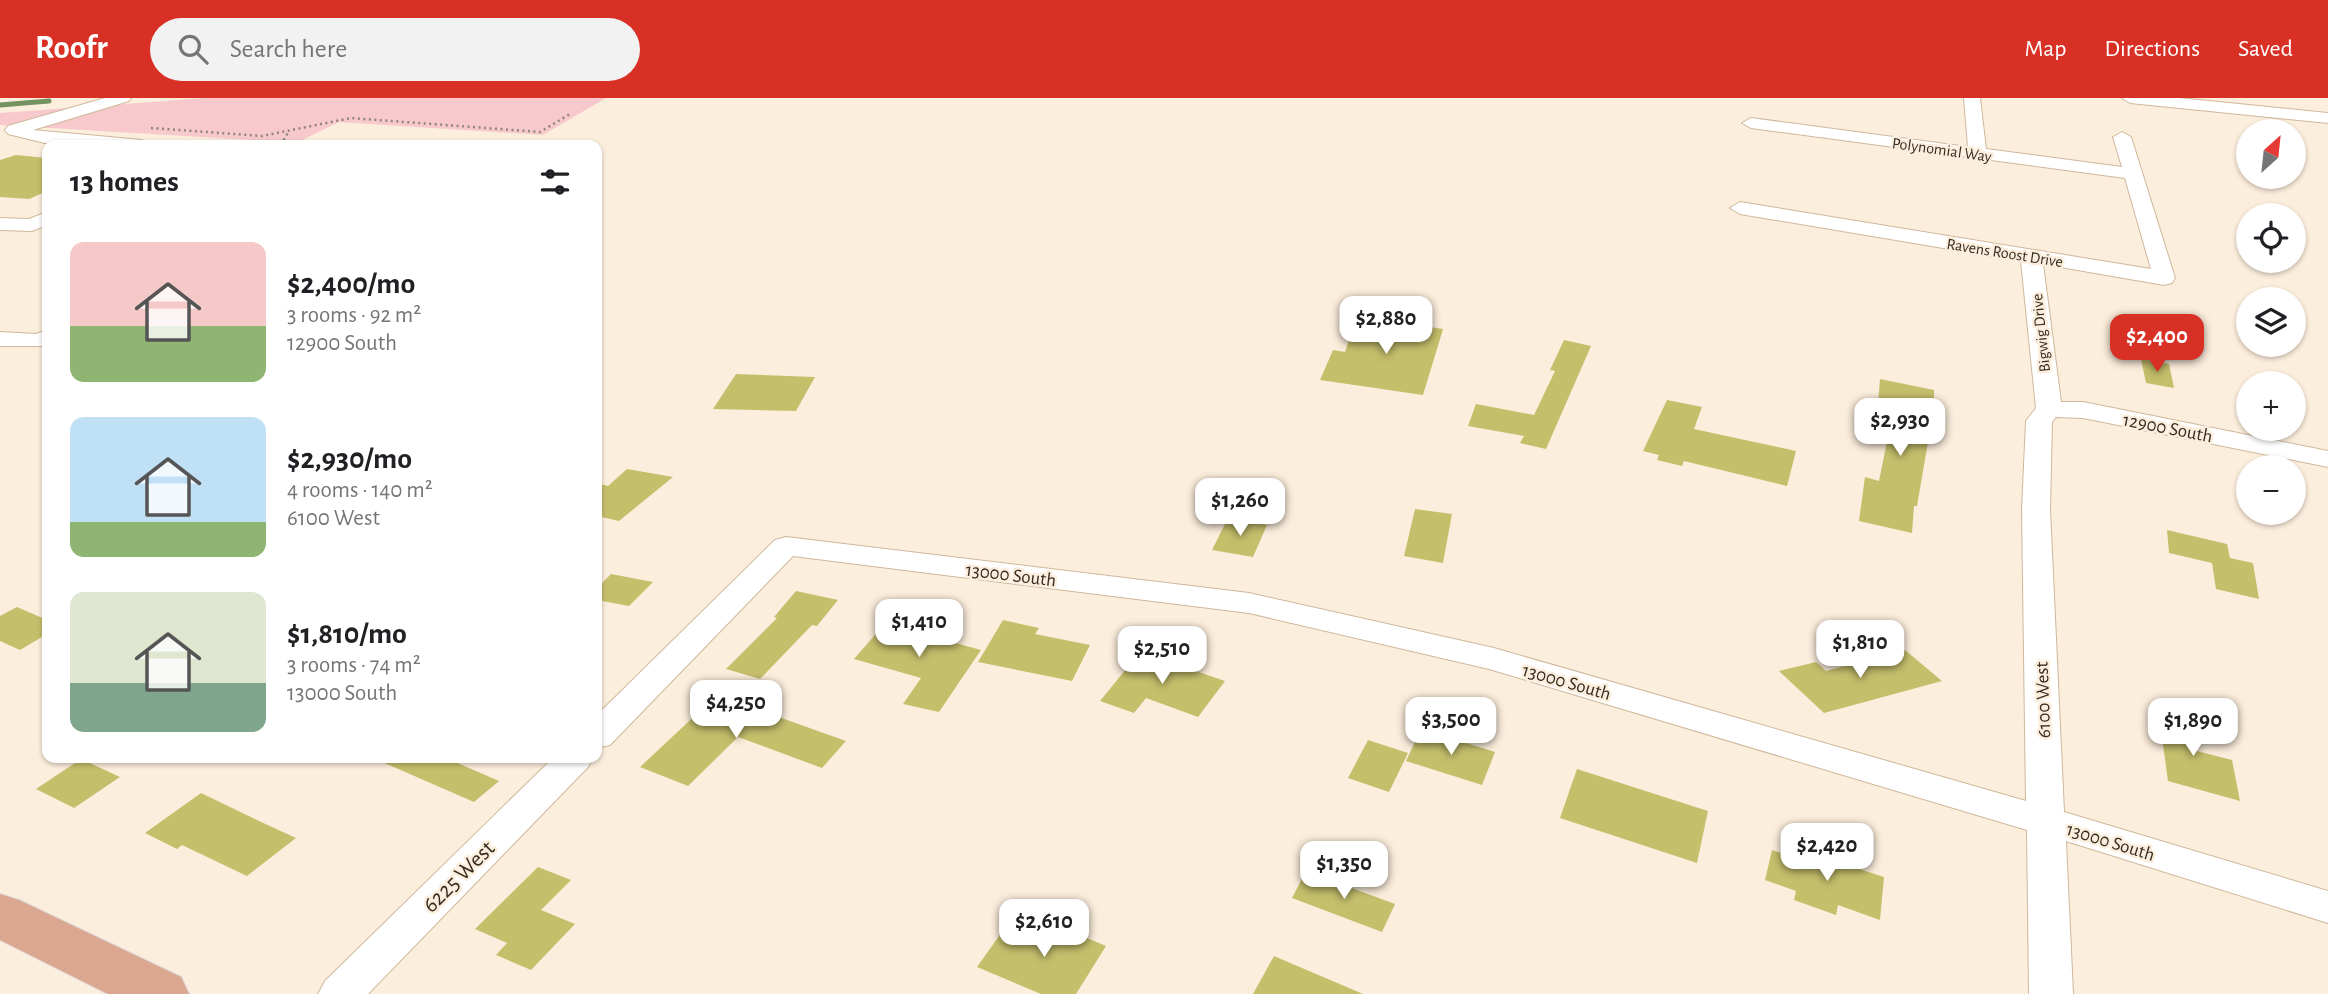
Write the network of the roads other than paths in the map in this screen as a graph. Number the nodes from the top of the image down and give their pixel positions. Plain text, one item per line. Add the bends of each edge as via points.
1 (123, 98) edge
2 (1972, 98) edge
3 (2130, 98) edge
4 (2328, 118) edge
5 (1751, 123) dead end
6 (7, 132) edge
7 (142, 137) edge
8 (2122, 137) dead end
9 (1978, 153) junction
10 (2133, 174) junction
11 (1740, 208) dead end
12 (42, 220) edge
13 (0, 224) edge
14 (2031, 256) junction
15 (42, 339) edge
16 (0, 340) edge
17 (2049, 410) junction
18 (2328, 459) edge
19 (602, 731) edge
20 (570, 763) edge
21 (2046, 821) junction
22 (2328, 907) edge
23 (0, 915) edge
24 (161, 994) edge
25 (340, 994) edge
26 (2051, 994) edge

1 - 6 street
2 - 9 street
3 - 4 street
5 - 9 street, Polynomial Way
6 - 7 street via 45,138
8 - 10 street
9 - 10 street, Polynomial Way
10 - 14 street, Ravens Roost Drive via 2164,278
11 - 14 street, Ravens Roost Drive
12 - 13 street via 32,225
14 - 17 street, Bigwig Drive
15 - 16 street
17 - 18 street, 12900 South via 2083,410
17 - 21 street, 6100 West via 2039,421 2036,509
19 - 21 street, 13000 South via 786,546 1249,603 1494,659
20 - 25 street, 6225 West
21 - 22 street, 13000 South
21 - 26 street, 6100 West
23 - 24 main road

